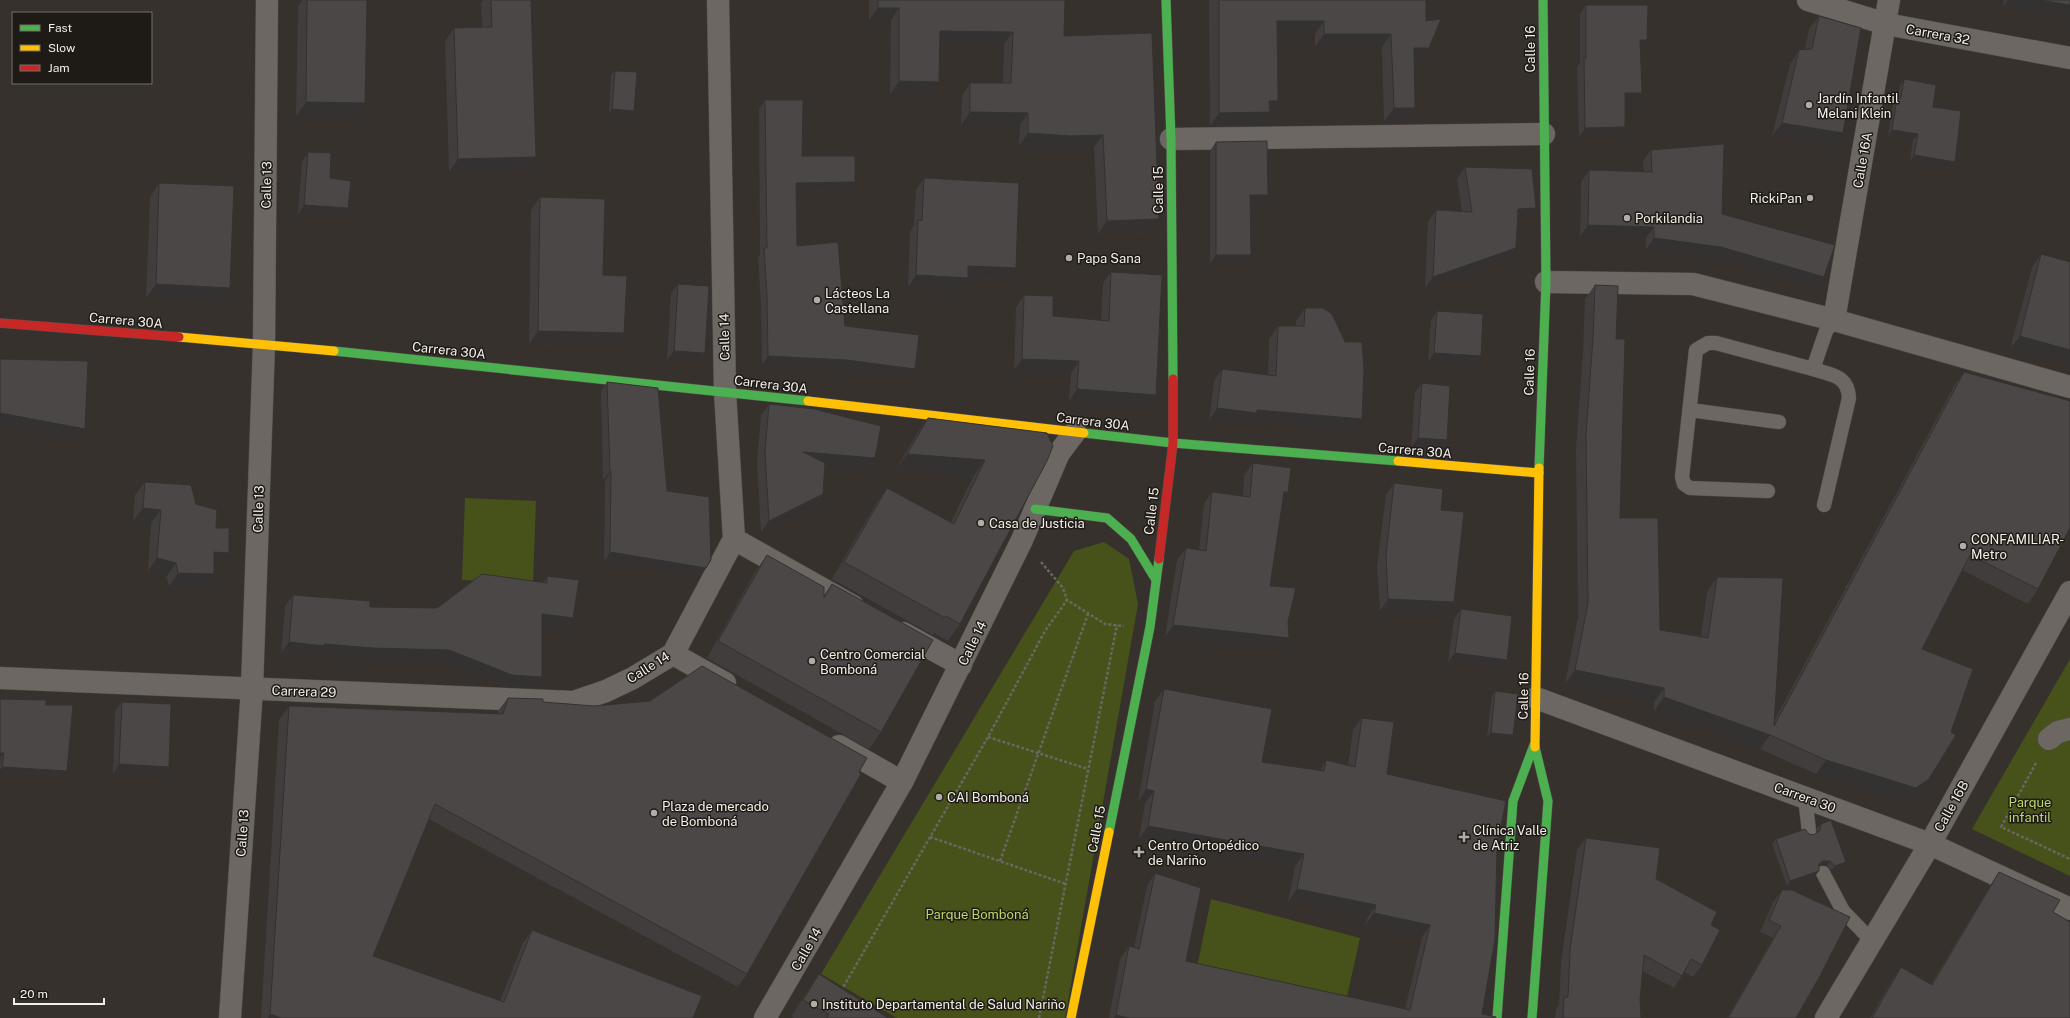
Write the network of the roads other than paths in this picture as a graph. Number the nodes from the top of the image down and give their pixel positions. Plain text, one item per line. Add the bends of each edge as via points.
1 (267, 0) edge
2 (718, 0) edge
3 (1166, 0) edge
4 (1543, 0) edge
5 (1808, 0) edge
6 (1889, 0) edge
7 (1886, 24) junction
8 (2070, 58) edge
9 (1544, 134) junction
10 (1171, 139) junction
11 (1546, 282) junction
12 (1834, 320) junction
13 (0, 323) edge
14 (264, 344) junction
15 (1812, 369) junction
16 (2070, 387) edge
17 (725, 392) junction
18 (1690, 410) junction
19 (1779, 422) dead end
20 (1075, 432) junction
21 (1173, 443) junction
22 (1539, 473) junction
23 (1768, 491) dead end
24 (1824, 505) dead end
25 (1035, 509) junction
26 (734, 539) junction
27 (1156, 580) junction
28 (2070, 592) edge
29 (672, 654) junction
30 (961, 665) junction
31 (0, 678) edge
32 (252, 688) junction
33 (606, 691) joint
34 (742, 692) edge
35 (1536, 698) junction
36 (2070, 729) edge
37 (819, 735) edge
38 (2049, 740) road end
39 (1534, 745) junction
40 (902, 782) junction
41 (1805, 798) junction
42 (1809, 831) edge
43 (1930, 844) junction
44 (1823, 873) dead end
45 (2070, 909) edge
46 (1872, 941) junction
47 (230, 1018) edge
48 (765, 1018) edge
49 (1071, 1018) edge
50 (1497, 1018) edge
51 (1532, 1018) edge
52 (1826, 1018) edge

1 - 14 street, Calle 13
2 - 17 street, Calle 14
3 - 10 street, Calle 15
4 - 9 street, Calle 16
5 - 7 street, Carrera 32
6 - 7 street, Calle 16A
7 - 8 street, Carrera 32
7 - 12 street, Calle 16A
9 - 10 street
9 - 11 street, Calle 16
10 - 21 street, Calle 15
11 - 12 street via 1693,284
11 - 22 street, Calle 16
12 - 15 lane via 1826,331
12 - 16 street
13 - 14 street, Carrera 30A
14 - 17 street, Carrera 30A
14 - 32 street, Calle 13
15 - 18 lane via 1716,342 1708,343 1696,350
15 - 24 lane via 1840,377 1848,387 1849,398
17 - 20 street, Carrera 30A
17 - 26 street, Calle 14
18 - 19 lane
18 - 23 lane via 1682,477 1684,484 1690,488
20 - 21 street, Carrera 30A
20 - 25 street, Calle 14 via 1059,453
21 - 22 street, Carrera 30A
21 - 27 street, Calle 15
22 - 35 street, Calle 16
25 - 27 street via 1107,518 1131,539
25 - 30 street, Calle 14
26 - 29 street, Calle 14
26 - 30 street
27 - 49 street, Calle 15 via 1150,627
28 - 43 street, Calle 16B
29 - 33 street, Calle 14
29 - 34 street
30 - 40 street, Calle 14
31 - 32 street, Carrera 29
32 - 33 street, Carrera 29 via 574,702
32 - 47 street, Calle 13
35 - 39 street, Calle 16
35 - 41 street, Carrera 30
36 - 38 street via 2058,732
37 - 40 street
39 - 50 street, Calle 16 via 1513,801
39 - 51 street, Calle 16 via 1548,801
40 - 48 street, Calle 14
41 - 42 lane
41 - 43 street, Carrera 30
43 - 45 street, Carrera 30
43 - 46 street, Calle 16B
44 - 46 lane via 1843,911
46 - 52 street, Calle 16B

